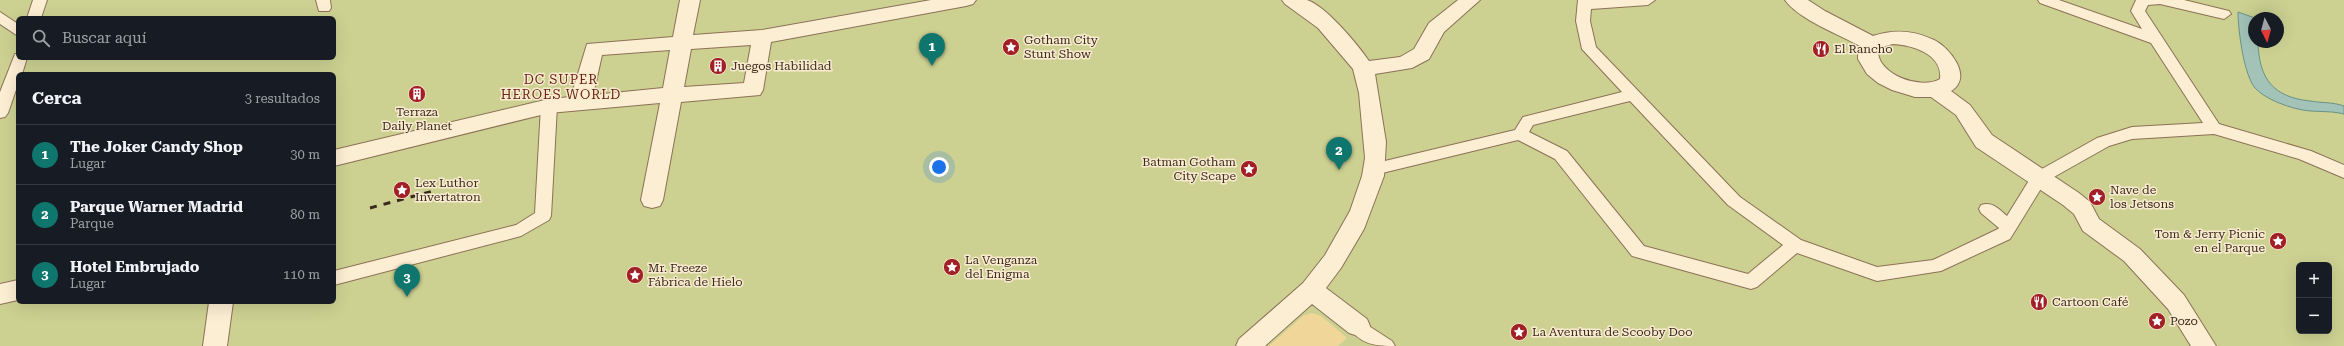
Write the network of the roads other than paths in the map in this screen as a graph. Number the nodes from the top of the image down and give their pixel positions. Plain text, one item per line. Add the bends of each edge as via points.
1 (40, 0) edge
2 (690, 0) edge
3 (966, 0) edge
4 (1292, 0) edge
5 (1470, 0) edge
6 (1648, 0) edge
7 (1795, 0) edge
8 (2045, 0) edge
9 (2156, 0) edge
10 (2164, 0) edge
11 (1585, 2) edge
12 (2224, 14) dead end
13 (35, 16) edge
14 (0, 17) edge
15 (16, 29) edge
16 (762, 37) junction
17 (2156, 39) junction
18 (682, 43) junction
19 (1873, 44) junction
20 (19, 60) edge
21 (1364, 70) junction
22 (1936, 90) junction
23 (671, 95) junction
24 (1633, 95) junction
25 (580, 103) junction
26 (549, 106) junction
27 (0, 113) edge
28 (2214, 128) junction
29 (1520, 134) junction
30 (336, 158) edge
31 (1374, 169) junction
32 (2344, 172) edge
33 (2039, 178) junction
34 (652, 200) dead end
35 (1987, 209) dead end
36 (2010, 227) junction
37 (1795, 245) junction
38 (336, 277) edge
39 (16, 290) edge
40 (1311, 290) junction
41 (0, 294) edge
42 (221, 304) edge
43 (1358, 326) joint
44 (215, 346) edge
45 (1248, 346) edge
46 (1386, 346) edge
47 (2204, 346) edge

1 - 13 lane
2 - 18 street
3 - 16 street
4 - 21 street via 1308,8 1332,27
5 - 21 street via 1436,28 1422,54 1404,63
6 - 11 lane
7 - 19 street via 1818,16
8 - 17 lane
9 - 17 lane via 2143,0 2138,11
10 - 12 lane
11 - 24 lane via 1583,21 1589,49
14 - 15 lane
16 - 18 street
16 - 23 street via 753,90
17 - 28 lane
18 - 23 street
18 - 25 street via 594,49
19 - 22 street via 1868,51 1868,59 1882,77 1909,89
19 - 22 street via 1881,39 1905,38 1940,54 1951,71 1950,79 1945,86
20 - 27 lane
21 - 31 street via 1375,131
22 - 33 street via 1963,110 1984,141
23 - 25 street
23 - 34 street
24 - 29 lane via 1528,121
24 - 37 lane via 1734,201
25 - 26 street
26 - 30 street
26 - 38 lane via 543,216 521,230
28 - 32 lane via 2298,153
28 - 33 lane via 2132,133 2103,142
29 - 31 lane
29 - 37 lane via 1561,155 1638,251 1751,282
31 - 40 street via 1364,201 1350,231 1324,275
33 - 36 lane
33 - 47 street via 2082,208 2091,225 2132,255 2176,302
35 - 36 lane
36 - 37 lane via 2004,234 1935,266 1877,274
39 - 41 street
40 - 43 street
40 - 45 street
42 - 44 street
43 - 46 lane

